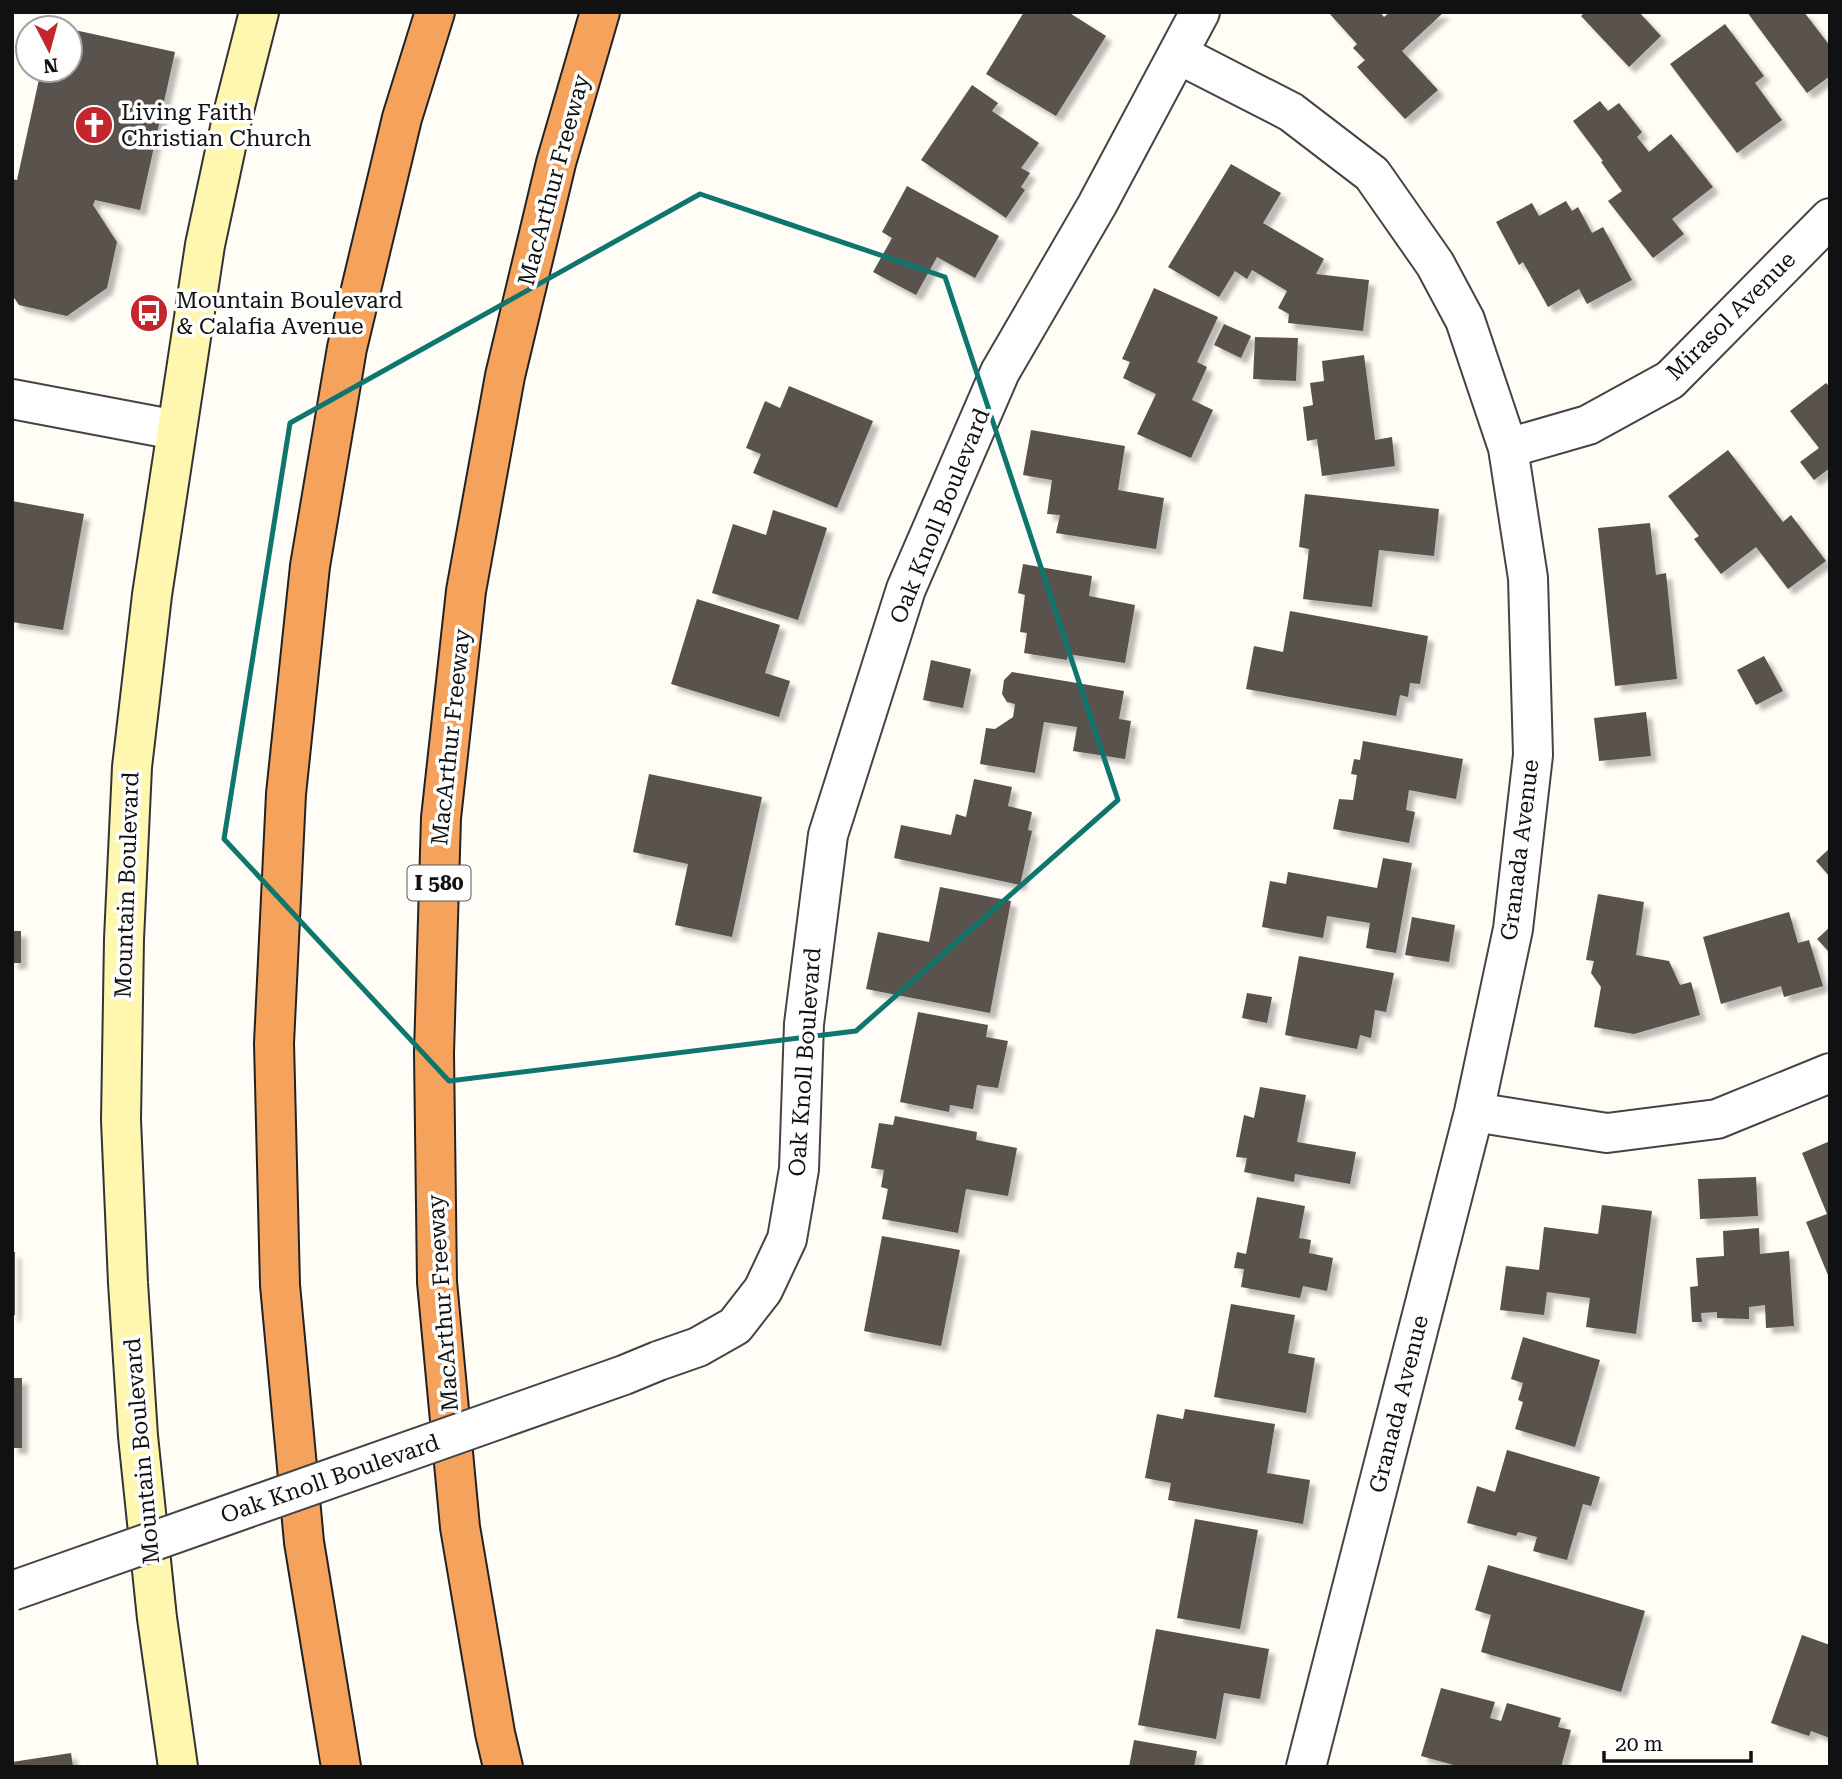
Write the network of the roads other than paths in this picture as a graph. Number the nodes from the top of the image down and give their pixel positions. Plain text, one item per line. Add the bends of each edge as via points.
1 (260, 12) edge
2 (435, 12) edge
3 (600, 12) edge
4 (1200, 12) edge
5 (1178, 54) junction
6 (1830, 218) edge
7 (12, 400) edge
8 (176, 430) junction
9 (1508, 448) junction
10 (1830, 1073) edge
11 (1474, 1112) junction
12 (12, 1591) edge
13 (178, 1767) edge
14 (341, 1767) edge
15 (503, 1767) edge
16 (1306, 1767) edge

1 - 8 street, Mountain Boulevard via 205,245
2 - 14 highway via 402,118 347,348 310,566 286,794 274,1043 280,1285 304,1542
3 - 15 highway, MacArthur Freeway / I 580 via 556,163 505,376 466,591 441,818 434,1053 437,1282 460,1527
4 - 5 street, Oak Knoll Boulevard
5 - 9 street, Granada Avenue via 1291,112 1372,174 1435,264 1465,320
5 - 12 street, Oak Knoll Boulevard, bridge via 1000,372 906,590 828,835 804,1024 799,1169 787,1239 763,1290 735,1326 698,1347
6 - 9 street, Mirasol Avenue via 1670,380 1588,425
7 - 8 street
8 - 13 street, Mountain Boulevard via 132,767 121,1120 138,1436
9 - 11 street, Granada Avenue via 1528,578 1533,755 1513,929
10 - 11 street via 1717,1119 1606,1133
11 - 16 street, Granada Avenue

